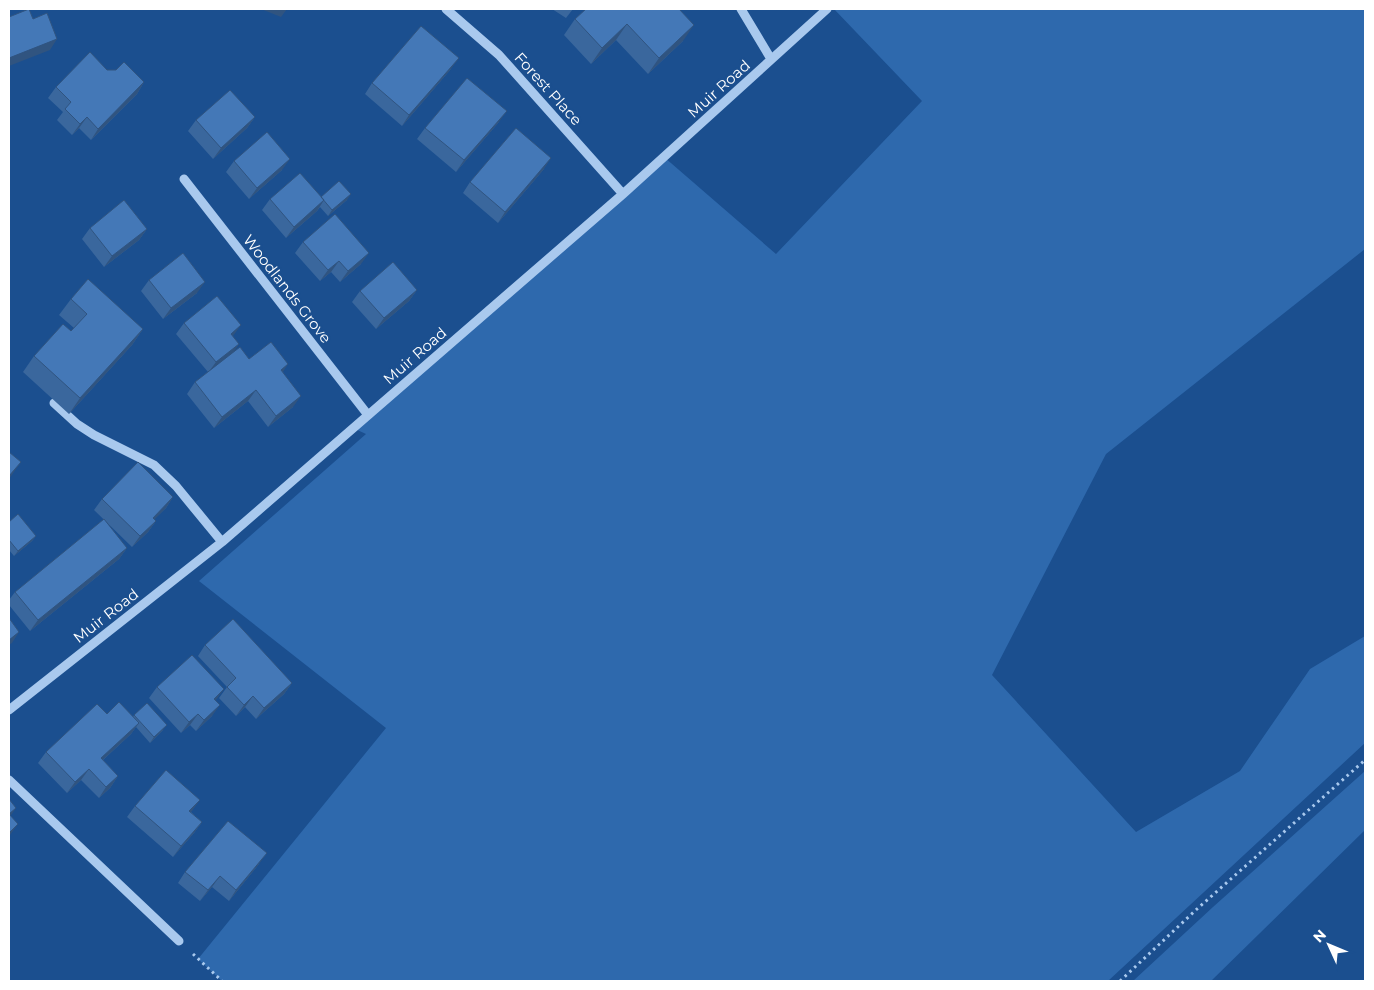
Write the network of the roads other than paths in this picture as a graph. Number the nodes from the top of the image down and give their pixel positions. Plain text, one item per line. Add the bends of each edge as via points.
1 (446, 9) edge
2 (741, 9) edge
3 (827, 9) edge
4 (771, 59) junction
5 (184, 179) dead end
6 (623, 194) junction
7 (54, 403) dead end
8 (368, 415) junction
9 (222, 542) junction
10 (9, 710) edge
11 (9, 780) edge
12 (179, 941) road end

1 - 6 street, Forest Place via 499,55
2 - 4 street
3 - 4 street, Muir Road
4 - 6 street, Muir Road
5 - 8 street, Woodlands Grove
6 - 8 street, Muir Road
7 - 9 street via 94,435 154,465 176,486
8 - 9 street, Muir Road
9 - 10 street, Muir Road
11 - 12 street

